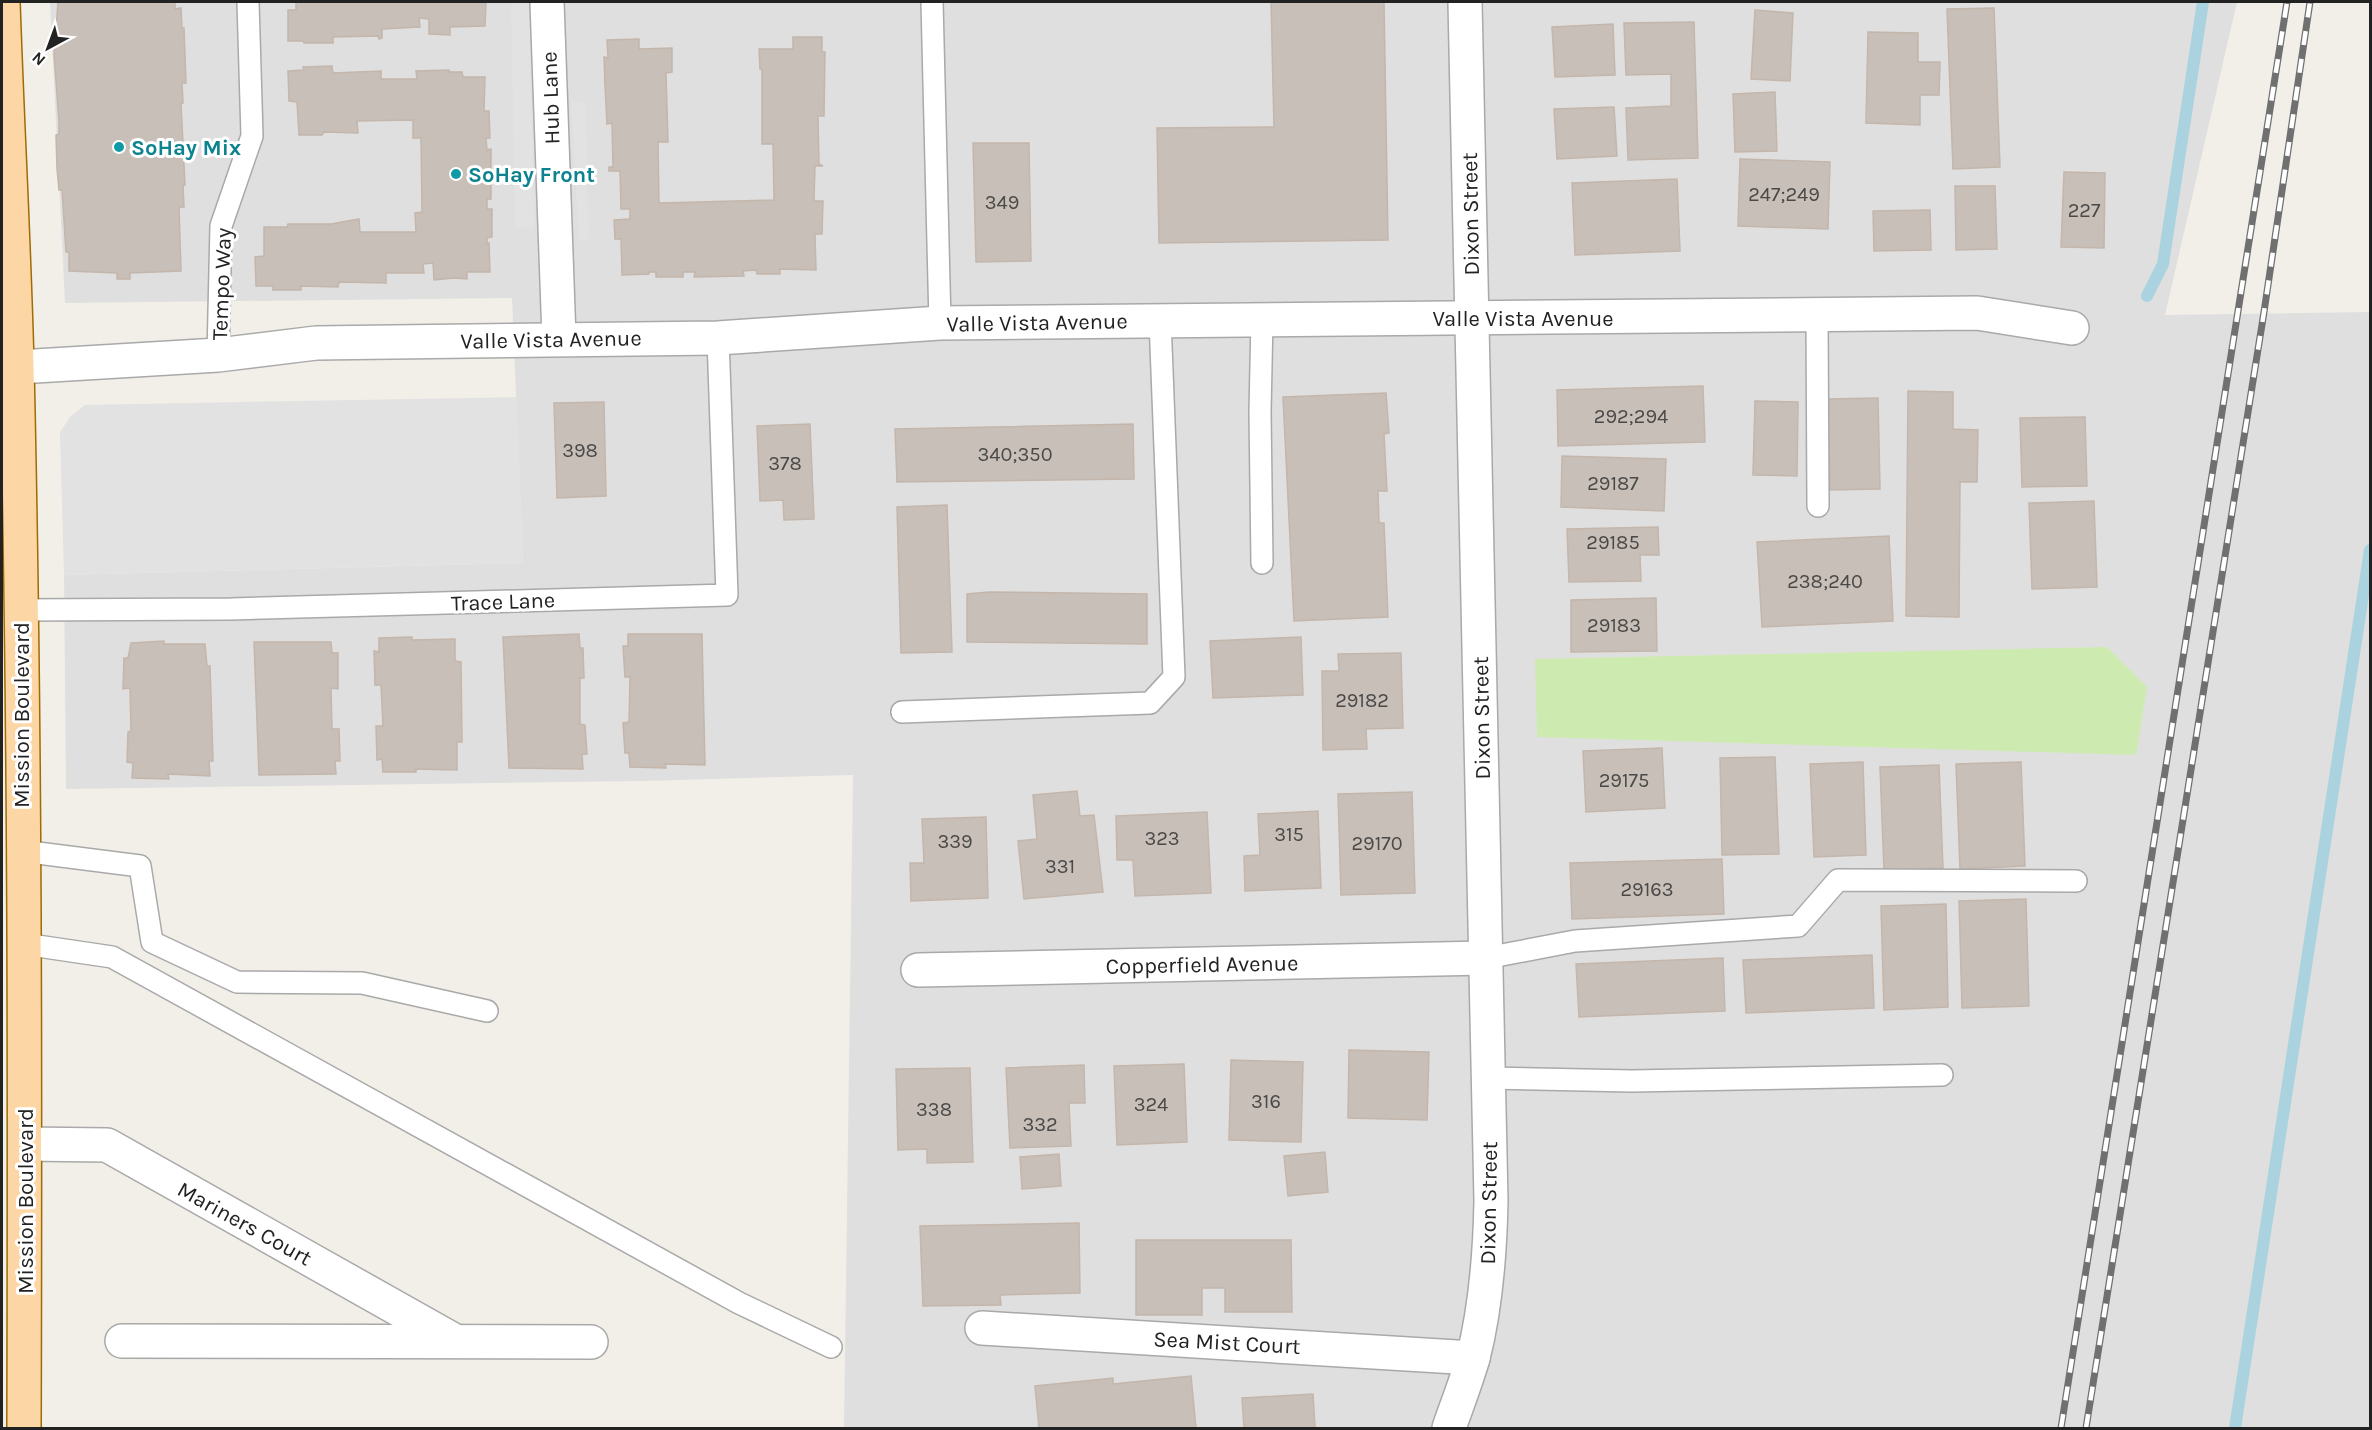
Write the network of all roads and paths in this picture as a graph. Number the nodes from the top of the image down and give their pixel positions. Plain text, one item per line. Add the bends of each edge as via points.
1 (3, 2) edge
2 (248, 2) edge
3 (547, 2) edge
4 (932, 2) edge
5 (1465, 2) edge
6 (1817, 316) junction
7 (1472, 318) junction
8 (1262, 319) junction
9 (1160, 321) junction
10 (940, 323) junction
11 (2072, 328) dead end
12 (559, 338) junction
13 (718, 338) junction
14 (218, 355) junction
15 (9, 368) edge
16 (1818, 506) dead end
17 (1262, 563) dead end
18 (21, 610) junction
19 (902, 712) dead end
20 (22, 851) junction
21 (2076, 881) dead end
22 (24, 944) junction
23 (1486, 958) junction
24 (918, 970) dead end
25 (486, 1011) dead end
26 (1942, 1075) dead end
27 (1488, 1078) junction
28 (25, 1144) junction
29 (982, 1328) dead end
30 (122, 1341) dead end
31 (455, 1341) junction
32 (591, 1342) dead end
33 (831, 1347) dead end
34 (1473, 1358) junction
35 (24, 1428) edge
36 (1449, 1428) edge

1 - 15 main road, Mission Boulevard
2 - 14 lane, Tempo Way via 252,136 221,226
3 - 12 street, Hub Lane
4 - 10 lane
5 - 7 street, Dixon Street
6 - 7 street, Valle Vista Avenue
6 - 11 street, Valle Vista Avenue via 1977,313
6 - 16 lane
7 - 8 street, Valle Vista Avenue
7 - 23 street, Dixon Street
8 - 9 street, Valle Vista Avenue
8 - 17 lane
9 - 10 street, Valle Vista Avenue
9 - 19 lane via 1174,677 1150,703
10 - 13 street, Valle Vista Avenue
12 - 13 street, Valle Vista Avenue
12 - 14 street, Valle Vista Avenue via 316,343
13 - 18 lane, Trace Lane via 727,595 231,609
14 - 15 street, Valle Vista Avenue
15 - 18 main road, Mission Boulevard
18 - 20 main road, Mission Boulevard
20 - 22 main road, Mission Boulevard
20 - 25 lane via 140,866 152,942 237,982 362,983
21 - 23 lane via 1838,880 1798,926 1575,941
22 - 28 main road, Mission Boulevard
22 - 33 lane via 112,957 739,1303
23 - 24 street, Copperfield Avenue
23 - 27 street, Dixon Street
26 - 27 lane via 1632,1081
27 - 34 street, Dixon Street via 1491,1222
28 - 31 street, Mariners Court via 106,1145
28 - 35 main road, Mission Boulevard
29 - 34 street, Sea Mist Court
30 - 31 street, Mariners Court
31 - 32 street, Mariners Court
34 - 36 street, Dixon Street

